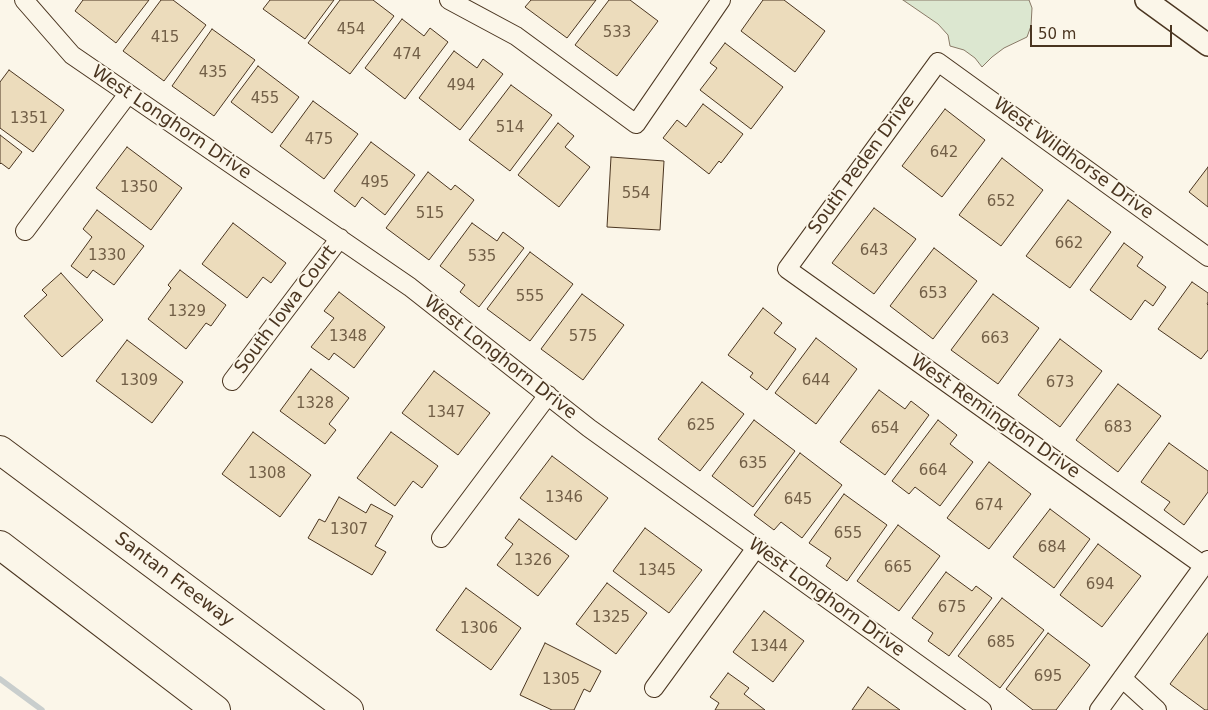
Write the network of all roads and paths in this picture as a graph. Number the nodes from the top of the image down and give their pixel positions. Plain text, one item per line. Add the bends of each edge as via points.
1 (24, 0) edge
2 (449, 0) edge
3 (721, 0) edge
4 (1146, 0) edge
5 (1208, 45) edge
6 (938, 62) joint
7 (128, 94) junction
8 (25, 231) dead end
9 (340, 238) junction
10 (1208, 256) edge
11 (787, 269) joint
12 (232, 381) dead end
13 (548, 395) junction
14 (0, 450) edge
15 (440, 538) dead end
16 (0, 546) edge
17 (756, 548) junction
18 (1206, 563) edge
19 (1122, 678) junction
20 (654, 688) dead end
21 (975, 708) edge
22 (216, 710) edge
23 (349, 710) edge
24 (1099, 710) edge
25 (1157, 710) edge

1 - 7 street, West Longhorn Drive via 72,55
2 - 3 street via 516,36 636,124
4 - 5 street
6 - 10 street, West Wildhorse Drive
6 - 11 street, South Peden Drive
7 - 8 street
7 - 9 street, West Longhorn Drive
9 - 12 street, South Iowa Court
9 - 13 street, West Longhorn Drive via 410,287
11 - 18 street, West Remington Drive
13 - 15 street
13 - 17 street, West Longhorn Drive
14 - 23 highway, Santan Freeway
16 - 22 highway
17 - 20 street
17 - 21 street, West Longhorn Drive
18 - 19 street
19 - 24 street
19 - 25 street

